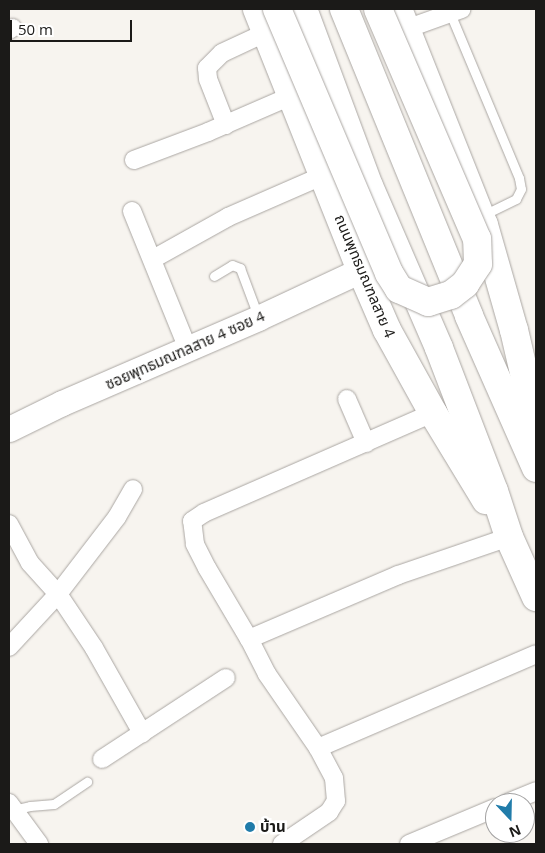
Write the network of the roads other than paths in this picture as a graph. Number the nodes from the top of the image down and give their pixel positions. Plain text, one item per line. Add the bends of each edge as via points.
1 (303, 9) edge
2 (344, 9) edge
3 (378, 9) edge
4 (456, 11) edge
5 (267, 17) edge
6 (402, 19) edge
7 (293, 95) junction
8 (226, 125) junction
9 (134, 160) dead end
10 (324, 175) junction
11 (132, 211) dead end
12 (480, 216) junction
13 (153, 259) junction
14 (360, 270) junction
15 (214, 276) dead end
16 (258, 318) junction
17 (188, 349) junction
18 (533, 397) edge
19 (347, 398) dead end
20 (433, 413) junction
21 (9, 429) edge
22 (536, 435) edge
23 (366, 443) junction
24 (536, 468) edge
25 (133, 489) dead end
26 (9, 524) edge
27 (507, 532) junction
28 (58, 594) junction
29 (536, 597) edge
30 (249, 639) junction
31 (9, 647) edge
32 (536, 654) edge
33 (226, 678) dead end
34 (142, 733) junction
35 (318, 748) junction
36 (102, 758) dead end
37 (88, 782) dead end
38 (11, 807) edge
39 (485, 812) edge
40 (39, 844) edge
41 (282, 844) edge
42 (409, 844) edge

1 - 27 main road, ถนนพุทธมณฑลสาย 4 via 369,186 473,434
2 - 24 main road
3 - 5 main road, bridge via 477,239 478,264 465,284 451,294 428,302 399,289 389,273
4 - 6 street
4 - 12 lane via 521,188 516,199
5 - 7 main road, ถนนพุทธมณฑลสาย 4
5 - 8 street via 207,68 208,80
6 - 12 main road
7 - 8 street
7 - 10 main road, ถนนพุทธมณฑลสาย 4
8 - 9 street
10 - 13 street via 228,217
10 - 14 main road, ถนนพุทธมณฑลสาย 4
11 - 13 street
12 - 18 main road
13 - 17 street
14 - 16 street, ซอยพุทธมณฑลสาย 4 ซอย 4
14 - 20 main road, ถนนพุทธมณฑลสาย 4 via 403,361
15 - 16 lane via 232,265 240,268
16 - 17 street, ซอยพุทธมณฑลสาย 4 ซอย 4
17 - 21 street, ซอยพุทธมณฑลสาย 4 ซอย 4
18 - 22 main road
19 - 23 street
20 - 23 street
20 - 27 main road, ถนนพุทธมณฑลสาย 4
23 - 30 street via 192,521 196,544 207,568
25 - 28 street via 117,517
26 - 28 street via 30,563
27 - 29 main road, ถนนพุทธมณฑลสาย 4
27 - 30 street
28 - 31 street
28 - 34 street via 94,648
30 - 35 street via 267,674
32 - 35 street
33 - 34 street
34 - 36 street
35 - 41 street via 334,778 336,801 329,812
37 - 38 lane via 54,804
38 - 40 street
39 - 42 street

